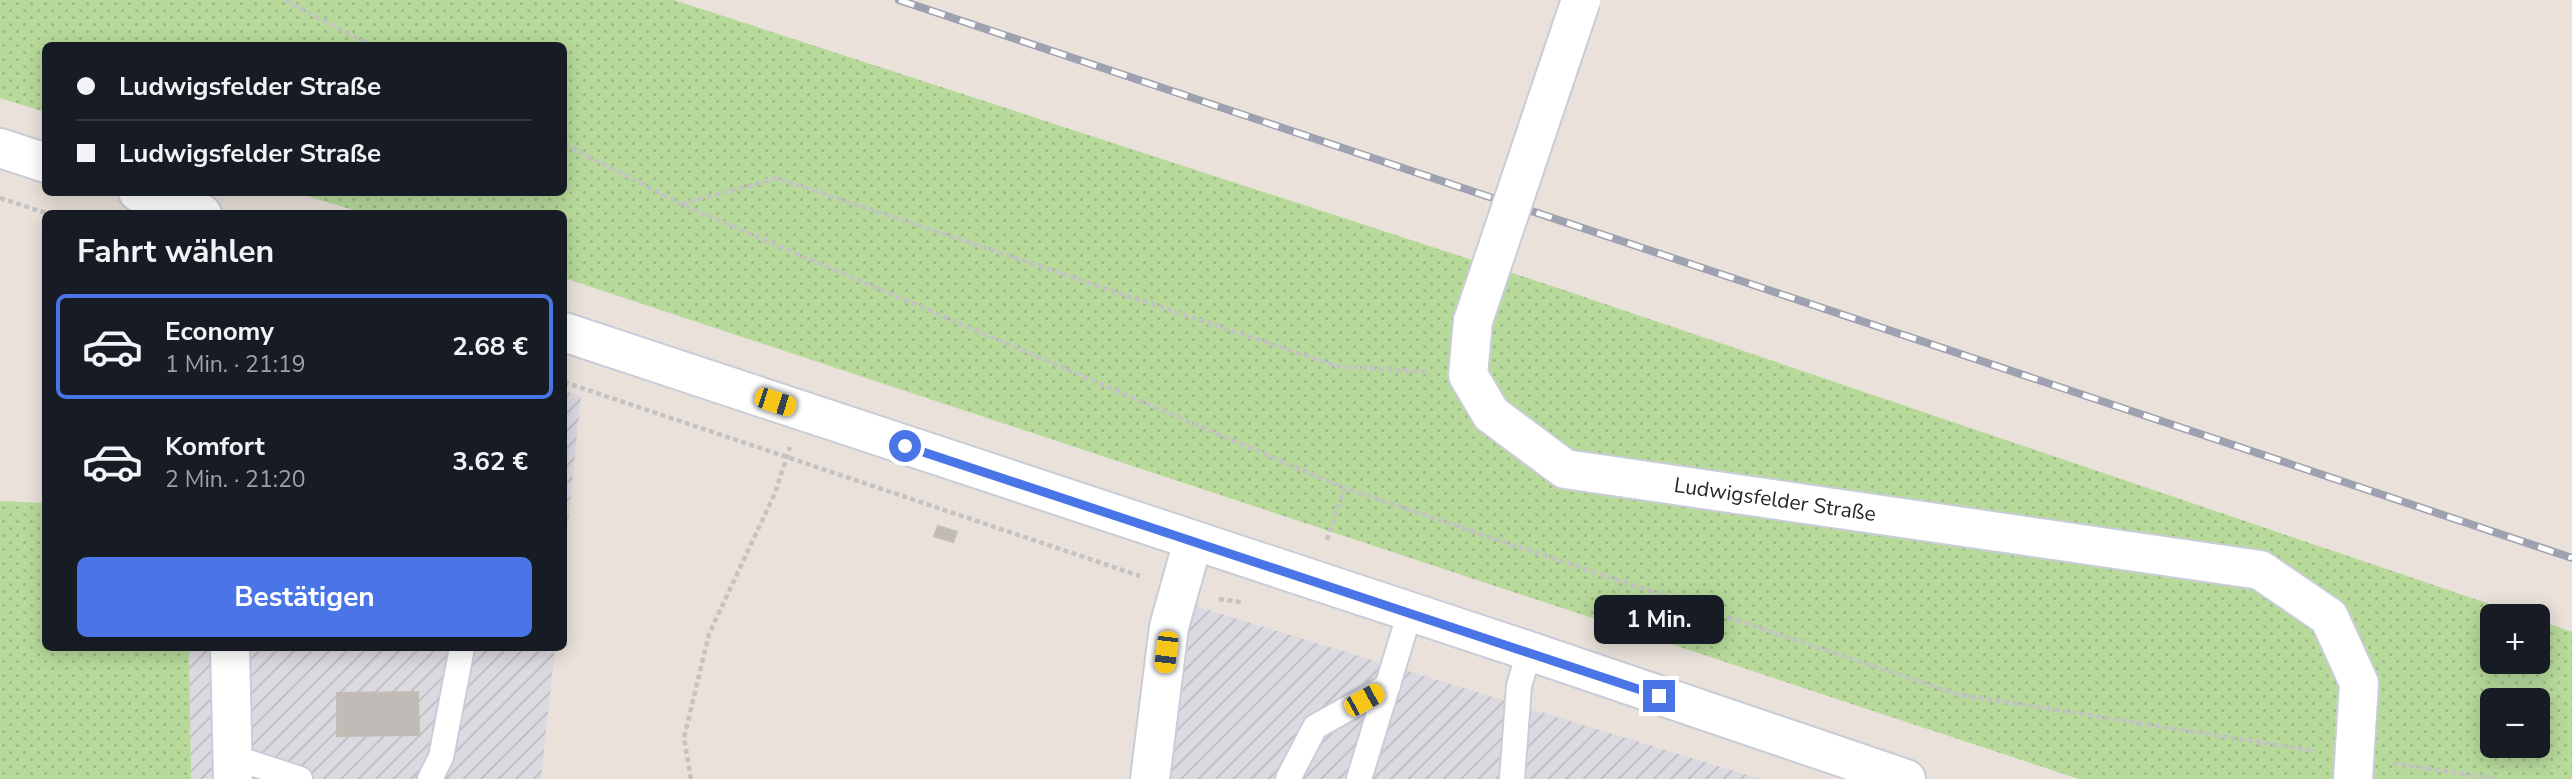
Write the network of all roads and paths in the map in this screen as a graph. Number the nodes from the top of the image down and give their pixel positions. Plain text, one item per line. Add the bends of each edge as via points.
1 (285, 0) edge
2 (1581, 0) edge
3 (365, 42) edge
4 (567, 146) edge
5 (0, 148) edge
6 (42, 162) edge
7 (150, 196) edge
8 (0, 198) edge
9 (681, 204) junction
10 (190, 210) edge
11 (42, 212) edge
12 (567, 333) edge
13 (1468, 375) junction
14 (802, 411) junction
15 (1193, 541) junction
16 (1410, 612) junction
17 (230, 651) edge
18 (460, 651) edge
19 (1529, 651) junction
20 (1388, 686) junction
21 (233, 768) edge
22 (2353, 768) edge
23 (1900, 778) edge
24 (300, 779) edge
25 (430, 779) edge
26 (691, 779) edge
27 (1150, 779) edge
28 (1288, 779) edge
29 (1359, 779) edge
30 (1512, 779) edge
31 (2496, 779) edge

1 - 3 path
2 - 13 street, bridge via 1473,321
4 - 9 path
5 - 6 street
7 - 10 street
8 - 11 path
9 - 13 path via 777,178 1336,366
9 - 22 path via 1344,488 1956,695
12 - 14 street
13 - 22 street, Ludwigsfelder Straße via 1491,414 1565,469 2260,569 2329,617 2359,683
14 - 15 street
14 - 26 path via 775,493 709,634 684,738
15 - 16 street
15 - 27 street via 1168,627
16 - 19 street
16 - 20 lane
17 - 21 street
18 - 25 lane via 441,757
19 - 23 street
19 - 30 lane via 1519,686
20 - 28 lane via 1315,727
20 - 29 lane
21 - 24 lane
22 - 31 path

